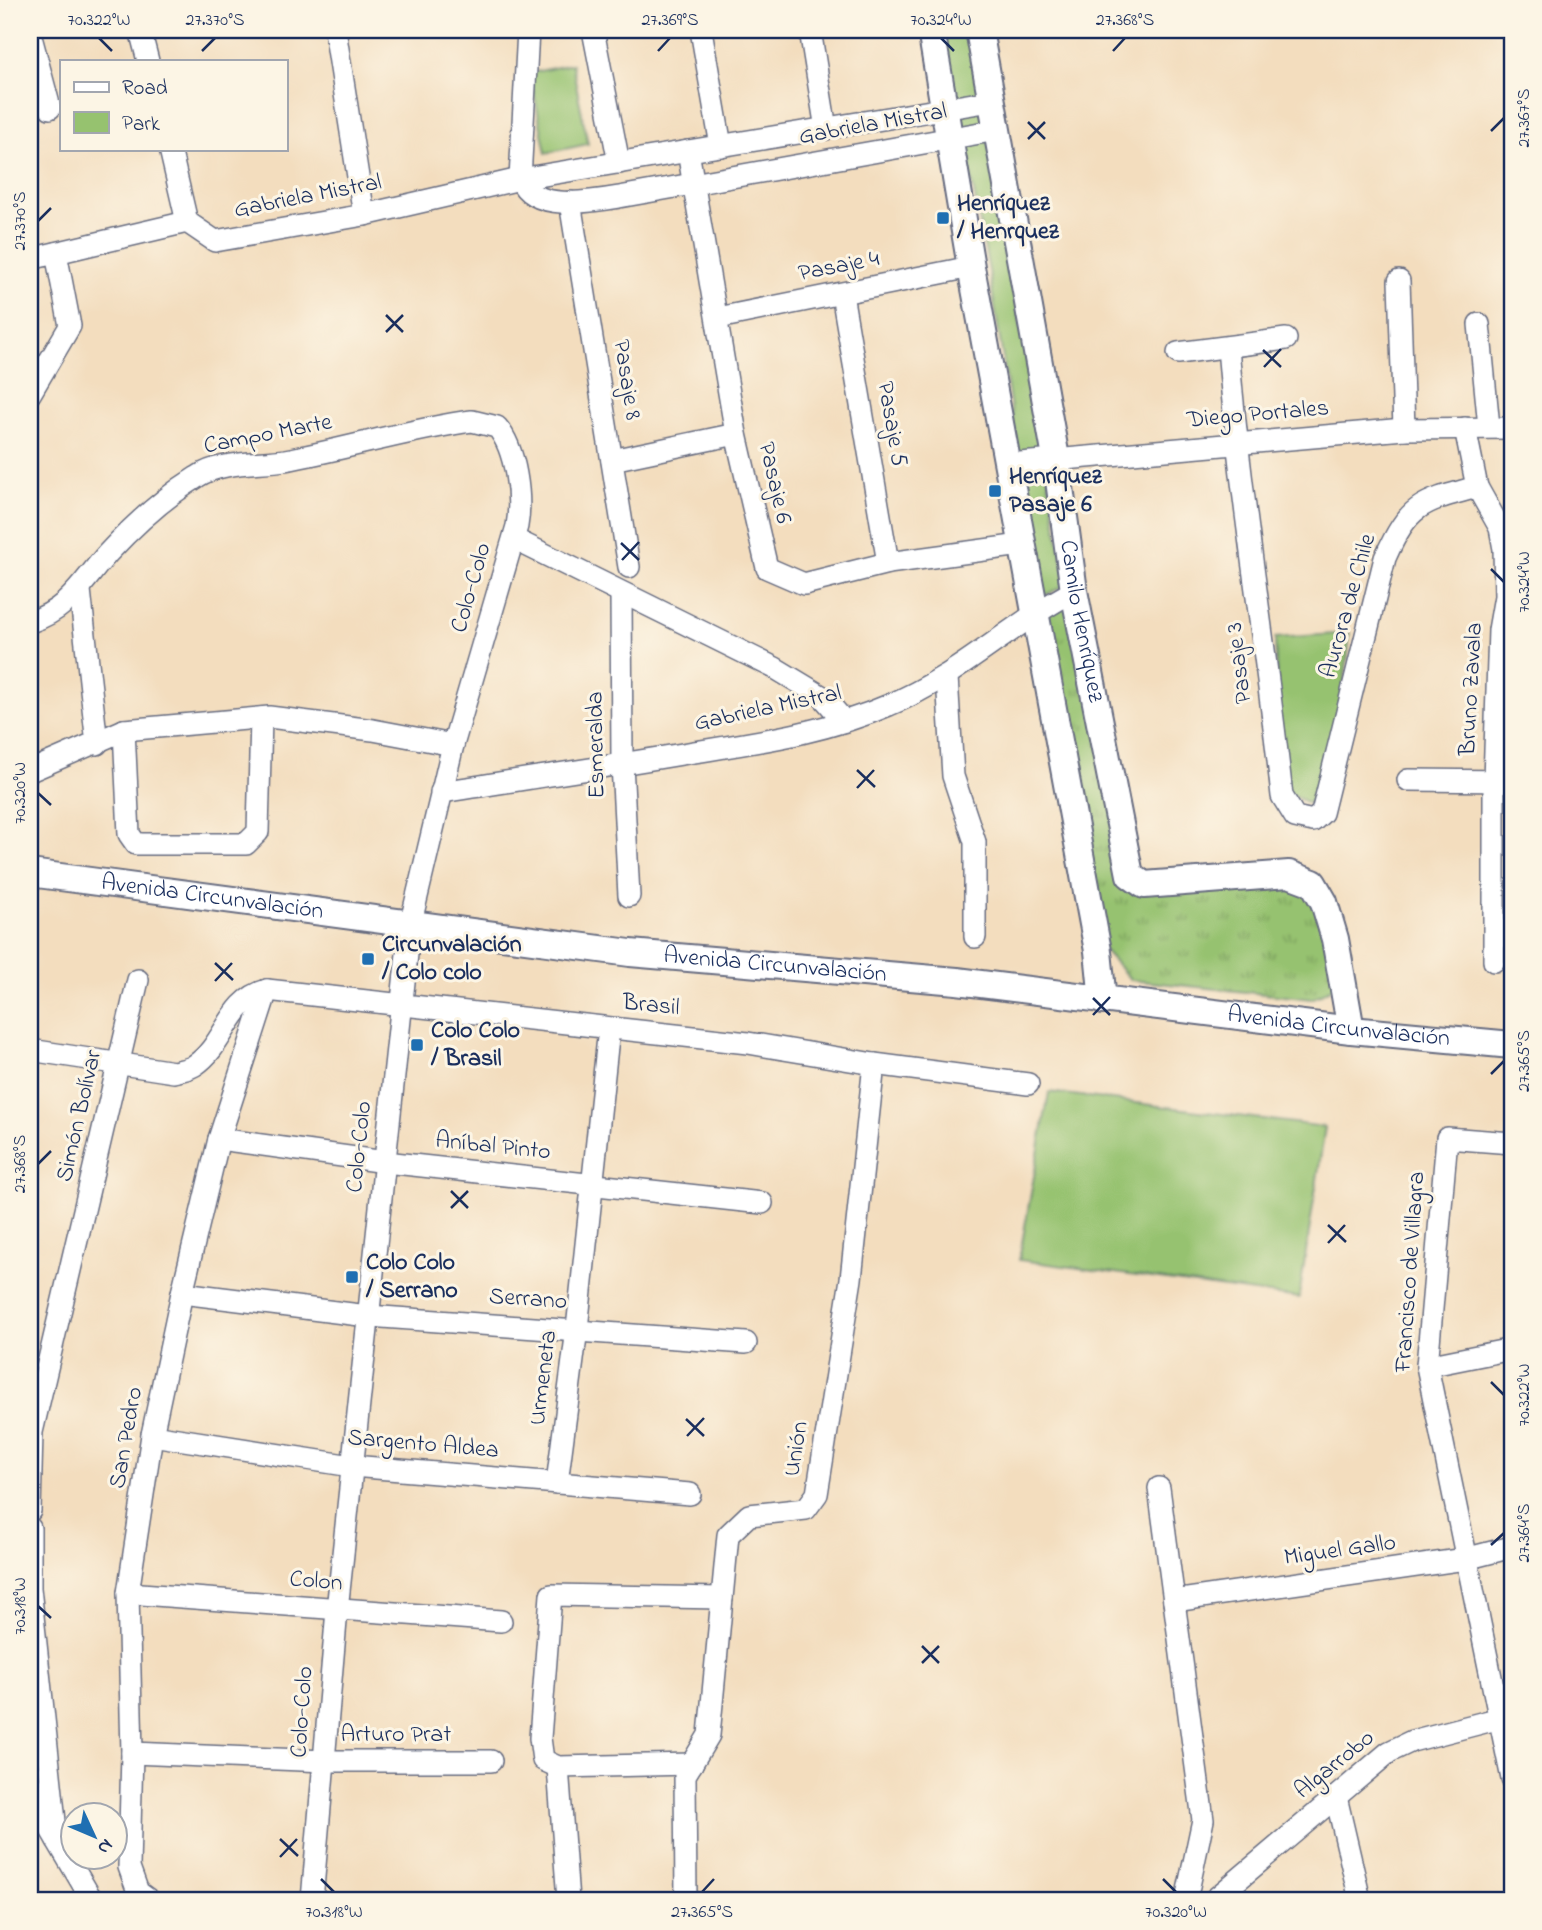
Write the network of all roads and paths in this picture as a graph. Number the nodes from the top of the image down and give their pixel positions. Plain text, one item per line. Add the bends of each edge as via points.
1 (140, 30) edge
2 (335, 30) edge
3 (528, 30) edge
4 (593, 30) edge
5 (701, 30) edge
6 (810, 30) edge
7 (931, 30) edge
8 (979, 30) edge
9 (30, 33) edge
10 (148, 60) edge
11 (991, 101) junction
12 (47, 109) edge
13 (944, 109) junction
14 (826, 129) junction
15 (997, 130) junction
16 (948, 137) junction
17 (721, 146) junction
18 (170, 150) edge
19 (688, 151) junction
20 (619, 163) junction
21 (520, 179) junction
22 (695, 185) junction
23 (570, 202) junction
24 (364, 215) junction
25 (187, 222) junction
26 (56, 253) junction
27 (30, 258) edge
28 (971, 267) junction
29 (1399, 281) dead end
30 (842, 294) junction
31 (718, 318) junction
32 (1479, 324) dead end
33 (1286, 339) dead end
34 (1228, 347) junction
35 (1178, 354) dead end
36 (30, 394) edge
37 (486, 422) joint
38 (1489, 427) junction
39 (1465, 428) junction
40 (1512, 428) edge
41 (1404, 429) junction
42 (736, 434) junction
43 (1236, 442) junction
44 (1056, 458) junction
45 (612, 460) junction
46 (1008, 464) junction
47 (1476, 487) junction
48 (513, 540) junction
49 (1021, 545) junction
50 (1508, 545) edge
51 (888, 563) junction
52 (629, 567) dead end
53 (80, 590) junction
54 (1074, 591) junction
55 (621, 593) junction
56 (1508, 596) edge
57 (1036, 611) junction
58 (30, 622) edge
59 (947, 677) junction
60 (261, 718) junction
61 (844, 721) junction
62 (124, 730) junction
63 (97, 744) junction
64 (453, 745) junction
65 (622, 764) junction
66 (30, 771) edge
67 (1408, 780) dead end
68 (1503, 780) edge
69 (1329, 787) joint
70 (442, 792) junction
71 (32, 872) edge
72 (629, 896) dead end
73 (410, 926) junction
74 (975, 937) dead end
75 (1494, 961) dead end
76 (138, 980) dead end
77 (267, 990) junction
78 (1103, 1001) junction
79 (401, 1006) junction
80 (609, 1028) junction
81 (1351, 1030) junction
82 (1512, 1045) edge
83 (30, 1050) edge
84 (120, 1063) junction
85 (874, 1064) junction
86 (1028, 1084) dead end
87 (219, 1139) junction
88 (1512, 1143) edge
89 (385, 1162) junction
90 (593, 1184) junction
91 (762, 1203) dead end
92 (182, 1293) junction
93 (368, 1316) junction
94 (577, 1329) junction
95 (746, 1343) dead end
96 (1512, 1349) edge
97 (1427, 1366) junction
98 (152, 1435) junction
99 (352, 1466) junction
100 (557, 1483) junction
101 (1159, 1488) dead end
102 (690, 1494) dead end
103 (30, 1511) edge
104 (30, 1528) edge
105 (1512, 1547) edge
106 (1465, 1559) junction
107 (128, 1593) junction
108 (722, 1598) junction
109 (1174, 1601) junction
110 (337, 1610) junction
111 (500, 1621) dead end
112 (1505, 1716) edge
113 (132, 1753) junction
114 (326, 1761) junction
115 (491, 1761) dead end
116 (550, 1764) junction
117 (692, 1764) junction
118 (1512, 1779) edge
119 (30, 1783) edge
120 (1336, 1797) junction
121 (57, 1840) junction
122 (92, 1900) edge
123 (149, 1900) edge
124 (313, 1900) edge
125 (568, 1900) edge
126 (686, 1900) edge
127 (1186, 1900) edge
128 (1214, 1900) edge
129 (1360, 1900) edge

1 - 10 street
2 - 24 street
3 - 21 street
4 - 20 street
5 - 17 street
6 - 14 street
7 - 13 main road, Camilo Henríquez
8 - 11 main road, Camilo Henríquez
9 - 12 street
11 - 13 street, Gabriela Mistral
11 - 15 main road, Camilo Henríquez
13 - 14 street, Gabriela Mistral
13 - 16 main road, Camilo Henríquez
14 - 17 street, Gabriela Mistral
15 - 16 street, Gabriela Mistral
15 - 44 main road, Camilo Henríquez
16 - 22 street, Gabriela Mistral
16 - 28 main road, Camilo Henríquez
17 - 19 street, Gabriela Mistral
18 - 25 street
19 - 20 street, Gabriela Mistral
19 - 22 street, Pasaje 6
20 - 21 street, Gabriela Mistral
21 - 23 street, Gabriela Mistral via 531,195
21 - 24 street, Gabriela Mistral
22 - 23 street, Gabriela Mistral
22 - 31 street, Pasaje 6
23 - 45 street, Pasaje 8
24 - 25 street, Gabriela Mistral via 215,241
25 - 26 street
26 - 27 street
26 - 36 street via 70,326
28 - 30 street, Pasaje 4
28 - 46 main road, Camilo Henríquez
29 - 41 street
30 - 31 street, Pasaje 4
30 - 51 street, Pasaje 5
31 - 42 street, Pasaje 6
32 - 38 street
33 - 34 street
34 - 35 street
34 - 43 street
37 - 48 street, Colo-Colo via 497,427 508,445 519,516
37 - 53 street, Campo Marte via 447,424 285,460 212,470 164,502 123,539
38 - 39 street, Diego Portales
38 - 40 street, Diego Portales
39 - 41 street, Diego Portales
39 - 47 street, Bruno Zavala
41 - 43 street, Diego Portales
42 - 45 street
42 - 51 street, Pasaje 6 via 767,568 804,584
43 - 44 street, Diego Portales
43 - 69 street, Pasaje 3 via 1282,796 1295,817 1313,821 1322,813
44 - 46 street, Diego Portales
44 - 54 main road, Camilo Henríquez
45 - 52 street, Pasaje 8
46 - 49 main road, Camilo Henríquez
47 - 50 street, Bruno Zavala
47 - 69 street, Aurora de Chile via 1418,507 1400,525 1385,558
48 - 55 street
48 - 64 street, Colo-Colo
49 - 51 street, Pasaje 6
49 - 57 main road, Camilo Henríquez
50 - 56 street, Bruno Zavala
53 - 58 street, Campo Marte
53 - 63 street
54 - 57 street, Gabriela Mistral
54 - 81 main road, Camilo Henríquez via 1130,875 1144,885 1289,874 1313,883 1335,939
55 - 61 street via 799,682 823,697
55 - 65 street, Esmeralda
56 - 68 street, Bruno Zavala via 1499,630
57 - 59 street, Gabriela Mistral
57 - 78 main road, Camilo Henríquez via 1098,951
59 - 61 street, Gabriela Mistral
59 - 74 street via 953,776 975,842
60 - 62 street
60 - 62 street via 258,832 246,844 136,844 129,834
60 - 64 street via 277,716
61 - 65 street, Gabriela Mistral via 784,738
62 - 63 street
63 - 66 street
64 - 70 street, Colo-Colo
65 - 70 street, Gabriela Mistral
65 - 72 street, Esmeralda
67 - 68 street
68 - 75 street, Bruno Zavala
70 - 73 street, Colo-Colo
71 - 73 main road, Avenida Circunvalación
73 - 78 main road, Avenida Circunvalación via 630,953 957,981
73 - 79 street, Colo-Colo
76 - 84 street, Simón Bolívar
77 - 79 street, Brasil
77 - 84 street via 252,994 238,1008 195,1065 174,1072
77 - 87 street, San Pedro
78 - 81 main road, Avenida Circunvalación
79 - 80 street, Brasil
79 - 89 street, Colo-Colo
80 - 85 street, Brasil via 748,1043
80 - 90 street, Urmeneta
81 - 82 main road, Avenida Circunvalación
83 - 84 street
84 - 103 street, Simón Bolívar via 32,1432
85 - 86 street, Brasil
85 - 108 street, Unión via 851,1279 817,1494 806,1509 749,1515 728,1535
87 - 89 street, Aníbal Pinto
87 - 92 street, San Pedro
88 - 97 street, Francisco de Villagra via 1447,1138
89 - 90 street, Aníbal Pinto
89 - 93 street, Colo-Colo
90 - 91 street, Aníbal Pinto
90 - 94 street, Urmeneta
92 - 93 street, Serrano
92 - 98 street, San Pedro
93 - 94 street, Serrano
93 - 99 street, Colo-Colo
94 - 95 street, Serrano
94 - 100 street, Urmeneta
96 - 97 street
97 - 106 street, Francisco de Villagra
98 - 99 street, Sargento Aldea
98 - 107 street, San Pedro
99 - 100 street, Sargento Aldea
99 - 110 street, Colo-Colo
100 - 102 street, Sargento Aldea
101 - 109 street
104 - 121 street via 30,1588
105 - 106 street, Miguel Gallo
106 - 109 street, Miguel Gallo
106 - 112 street, Francisco de Villagra
107 - 110 street, Colon
107 - 113 street, San Pedro
108 - 116 street via 551,1595 540,1738
108 - 117 street, Unión via 709,1735
109 - 127 street via 1203,1820
110 - 111 street, Colon
110 - 114 street, Colo-Colo
112 - 118 street, Francisco de Villagra
112 - 120 street, Algarrobo via 1412,1741 1389,1752
113 - 114 street, Arturo Prat
113 - 123 street, San Pedro via 129,1867 138,1892
114 - 115 street, Arturo Prat
114 - 124 street, Colo-Colo
116 - 117 street
116 - 125 street
117 - 126 street, Unión via 685,1775
119 - 121 street via 34,1801
120 - 128 street, Algarrobo
120 - 129 street
121 - 122 street

